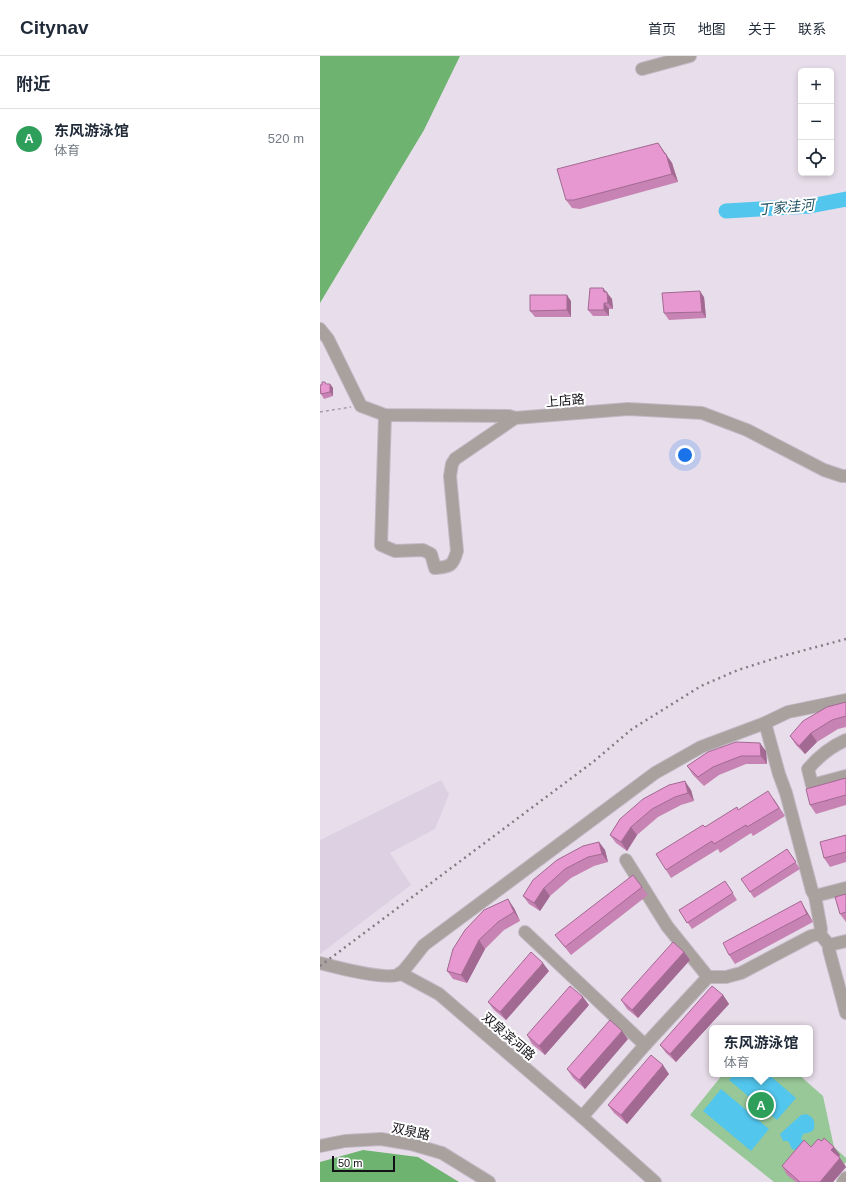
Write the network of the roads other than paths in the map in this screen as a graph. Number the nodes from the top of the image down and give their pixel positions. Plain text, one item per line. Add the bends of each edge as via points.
1 (690, 56) edge
2 (642, 69) dead end
3 (320, 329) edge
4 (385, 415) junction
5 (516, 418) junction
6 (846, 476) edge
7 (846, 700) edge
8 (766, 723) junction
9 (846, 740) edge
10 (846, 776) edge
11 (626, 860) dead end
12 (846, 888) edge
13 (815, 896) junction
14 (525, 932) dead end
15 (820, 934) junction
16 (846, 941) edge
17 (829, 946) junction
18 (320, 963) edge
19 (400, 973) junction
20 (708, 977) junction
21 (846, 1011) edge
22 (645, 1045) junction
23 (582, 1117) junction
24 (323, 1144) edge
25 (846, 1178) edge
26 (489, 1182) edge
27 (655, 1182) edge
28 (843, 1182) edge

1 - 2 street
3 - 4 street, 上店路 via 328,339 361,406
4 - 5 street, 上店路
4 - 5 street via 381,545 395,551 423,550 431,554 434,568 446,567 454,562 457,551 450,476 452,464 455,459
5 - 6 street, 上店路 via 628,409 702,413 747,430 824,470
7 - 8 street via 788,712
8 - 13 street
8 - 19 street via 700,747 655,773 424,945
9 - 10 street via 820,755 808,769 812,785
11 - 20 street via 667,926
12 - 13 street
13 - 15 street
14 - 22 street
15 - 17 street
15 - 20 street via 811,936 741,973 726,977
16 - 17 street
17 - 21 street
18 - 19 street via 345,970 393,976
19 - 23 street, 双泉滨河路 via 439,994
20 - 22 street
22 - 23 street
23 - 27 street, 双泉滨河路
24 - 26 street, 双泉路 via 381,1139 410,1144 442,1154
25 - 28 street

